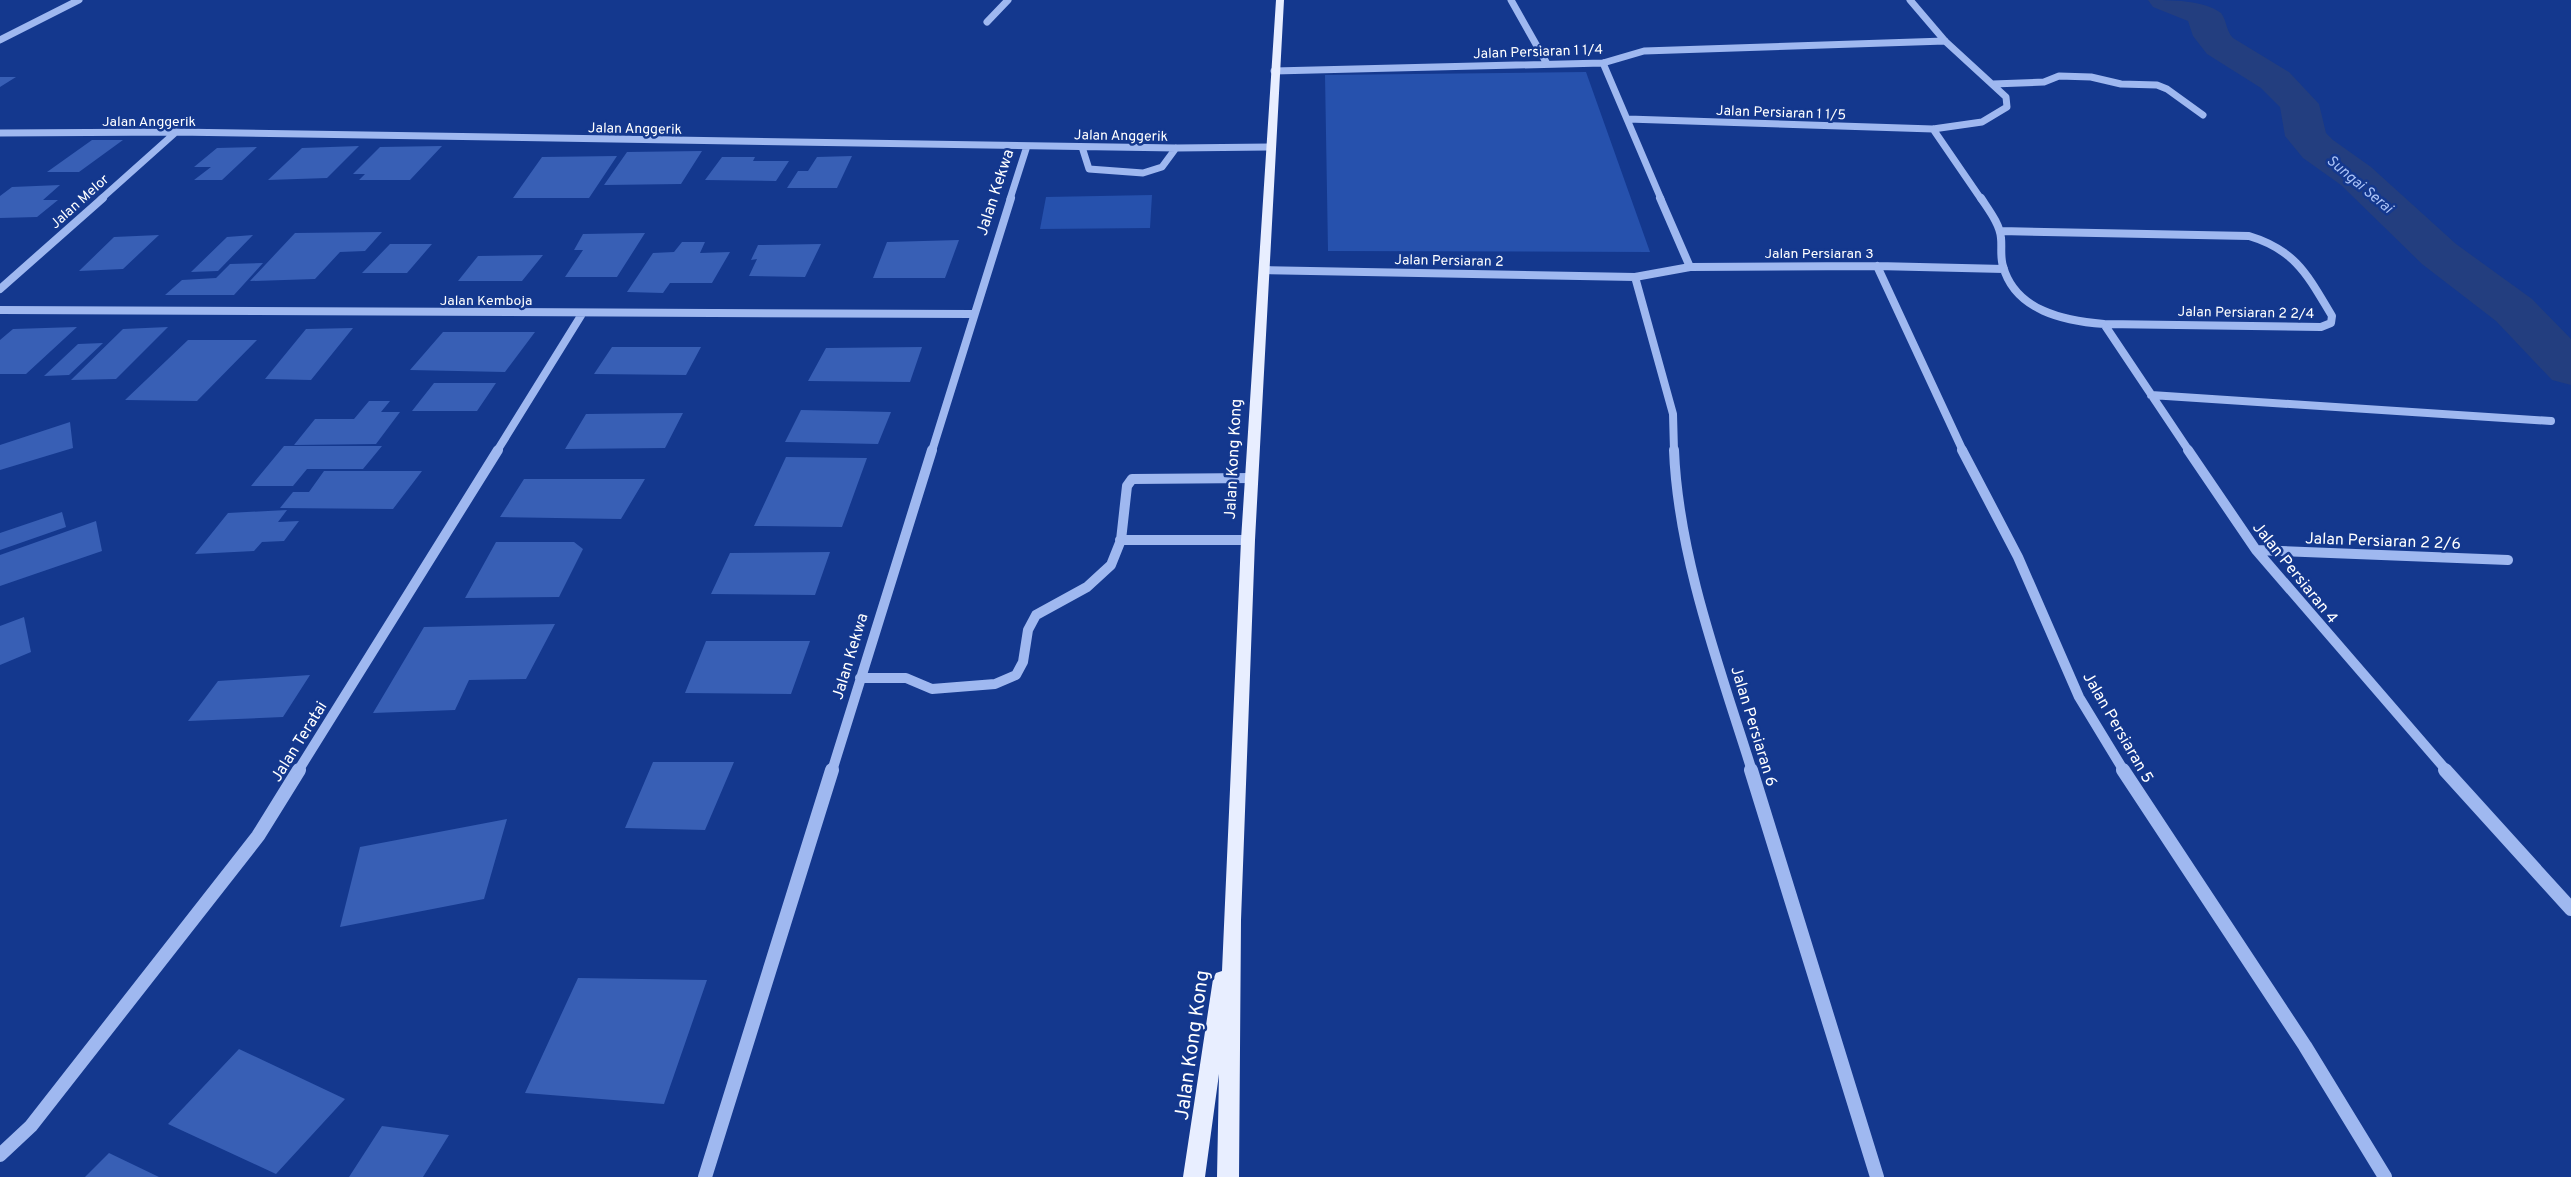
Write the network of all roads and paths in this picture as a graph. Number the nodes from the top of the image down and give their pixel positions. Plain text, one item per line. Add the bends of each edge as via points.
1 (79, 0) edge
2 (1008, 0) edge
3 (1280, 0) edge
4 (1511, 0) edge
5 (1910, 0) edge
6 (987, 22) dead end
7 (0, 40) edge
8 (1945, 41) junction
9 (1546, 62) junction
10 (1603, 63) junction
11 (1274, 71) junction
12 (1993, 84) junction
13 (2203, 115) dead end
14 (1628, 118) junction
15 (1933, 129) junction
16 (176, 132) junction
17 (0, 133) edge
18 (1027, 146) junction
19 (1082, 147) junction
20 (1269, 147) junction
21 (1176, 148) junction
22 (2000, 231) junction
23 (1877, 266) junction
24 (1690, 267) junction
25 (2004, 269) junction
26 (1263, 270) junction
27 (1635, 277) junction
28 (0, 289) edge
29 (0, 310) edge
30 (972, 314) junction
31 (582, 315) junction
32 (2103, 324) junction
33 (2151, 394) junction
34 (2550, 421) dead end
35 (1251, 478) junction
36 (1120, 540) junction
37 (1248, 540) junction
38 (2256, 550) junction
39 (2508, 560) dead end
40 (860, 678) junction
41 (2571, 909) edge
42 (1232, 920) junction
43 (0, 1155) edge
44 (705, 1177) edge
45 (1194, 1177) edge
46 (1228, 1177) edge
47 (1877, 1177) edge
48 (2385, 1177) edge

1 - 7 street
2 - 6 street
3 - 11 main road, Jalan Kong Kong
4 - 9 street
5 - 8 street
8 - 10 street, Jalan Persiaran 1 1/4 via 1644,51
8 - 12 street
9 - 10 street, Jalan Persiaran 1 1/4
9 - 11 street, Jalan Persiaran 1 1/4
10 - 14 street
11 - 20 main road, Jalan Kong Kong
12 - 13 street via 2044,82 2060,76 2157,85
12 - 15 street, Jalan Persiaran 1 1/5 via 2006,97 2007,107 1993,119 1966,128
14 - 15 street, Jalan Persiaran 1 1/5
14 - 24 street
15 - 22 street
16 - 17 street, Jalan Anggerik
16 - 18 street, Jalan Anggerik
16 - 28 street, Jalan Melor
18 - 19 street, Jalan Anggerik
18 - 30 street, Jalan Kekwa
19 - 21 street, Jalan Anggerik
19 - 21 street via 1089,169 1143,173 1162,167
20 - 21 street, Jalan Anggerik
20 - 26 main road, Jalan Kong Kong
22 - 25 street
22 - 32 street, Jalan Persiaran 2 2/4 via 2249,236 2280,246 2297,260 2332,316 2331,323 2321,327
23 - 24 street, Jalan Persiaran 3
23 - 25 street, Jalan Persiaran 3
23 - 48 street, Jalan Persiaran 5 via 1963,452 2018,557 2079,697
24 - 27 street, Jalan Persiaran 3
25 - 32 street via 2024,297 2042,312 2069,322
26 - 27 street, Jalan Persiaran 2
26 - 35 main road, Jalan Kong Kong
27 - 47 street, Jalan Persiaran 6 via 1673,414 1677,495 1709,633
29 - 31 street, Jalan Kemboja
30 - 31 street, Jalan Kemboja
30 - 40 street, Jalan Kekwa
31 - 43 street, Jalan Teratai via 258,836 31,1126
32 - 33 street, Jalan Persiaran 4
33 - 34 street
33 - 38 street, Jalan Persiaran 4
35 - 36 street via 1131,479
35 - 37 main road, Jalan Kong Kong
36 - 37 street
36 - 40 street via 1114,563 1101,577 1033,619 1021,670 1012,679 998,684 932,688 918,678
37 - 42 main road, Jalan Kong Kong
38 - 39 street, Jalan Persiaran 2 2/6
38 - 41 street, Jalan Persiaran 4 via 2388,706
40 - 44 street, Jalan Kekwa
42 - 45 main road, Jalan Kong Kong
42 - 46 main road, Jalan Kong Kong

